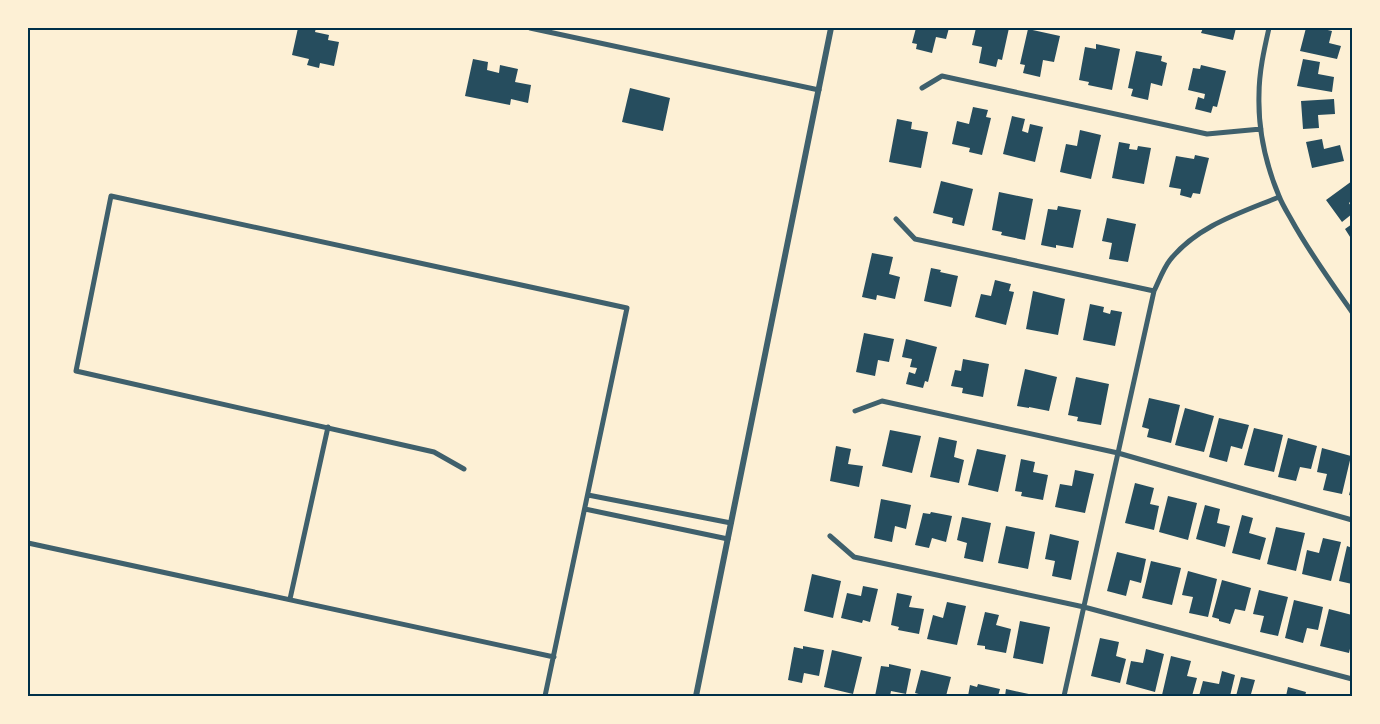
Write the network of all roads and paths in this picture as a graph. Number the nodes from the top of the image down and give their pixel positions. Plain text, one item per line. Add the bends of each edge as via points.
1 (530, 28) edge
2 (831, 28) edge
3 (1269, 28) edge
4 (922, 88) dead end
5 (819, 90) junction
6 (1261, 129) junction
7 (1279, 197) junction
8 (896, 219) dead end
9 (1154, 291) junction
10 (1352, 312) edge
11 (855, 411) dead end
12 (328, 427) junction
13 (1118, 454) junction
14 (464, 469) dead end
15 (588, 495) junction
16 (585, 509) junction
17 (1352, 520) edge
18 (731, 523) junction
19 (830, 536) dead end
20 (728, 539) junction
21 (28, 543) edge
22 (290, 600) junction
23 (1084, 607) junction
24 (554, 657) junction
25 (1352, 679) edge
26 (545, 696) edge
27 (696, 696) edge
28 (1064, 696) edge

1 - 5 street
2 - 5 street
3 - 6 street via 1261,64
4 - 6 street via 942,76 1207,134
5 - 18 street
6 - 7 street
7 - 9 street via 1222,220 1191,239 1169,261
7 - 10 street via 1307,246
8 - 9 street via 915,239
9 - 13 street
11 - 13 street via 882,401
12 - 14 street via 434,452
12 - 15 street via 76,371 111,196 627,308
12 - 22 street
13 - 17 street
13 - 23 street
15 - 16 street
15 - 18 street
16 - 20 street
16 - 24 street
18 - 20 street
19 - 23 street via 854,557
20 - 27 street
21 - 22 street
22 - 24 street
23 - 25 street
23 - 28 street
24 - 26 street

